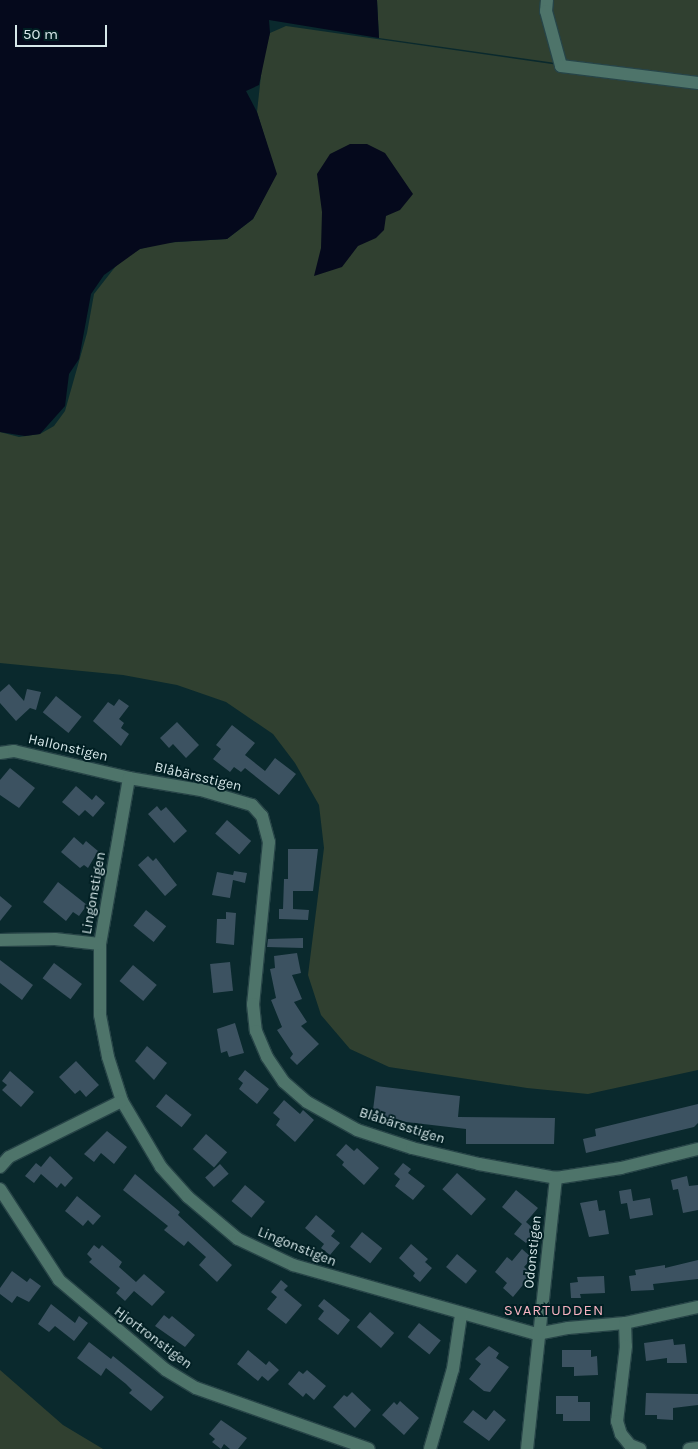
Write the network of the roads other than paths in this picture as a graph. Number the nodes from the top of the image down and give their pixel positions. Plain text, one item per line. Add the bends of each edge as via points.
1 (547, 0) edge
2 (698, 83) edge
3 (0, 752) edge
4 (129, 778) junction
5 (0, 940) edge
6 (100, 944) junction
7 (122, 1101) junction
8 (698, 1150) edge
9 (0, 1167) edge
10 (556, 1178) junction
11 (0, 1189) edge
12 (698, 1307) edge
13 (461, 1315) junction
14 (625, 1323) junction
15 (537, 1334) junction
16 (698, 1448) edge
17 (369, 1449) edge
18 (430, 1449) edge
19 (527, 1449) edge
20 (640, 1449) edge
21 (689, 1449) edge

1 - 2 street via 546,11 561,66
3 - 4 street, Hallonstigen via 14,751
4 - 6 street, Lingonstigen
4 - 10 street, Blåbärsstigen via 202,790 252,805 262,816 270,842 252,1004 256,1031 267,1057 284,1082 307,1102 357,1130 479,1164
5 - 6 street via 55,939
6 - 7 street, Lingonstigen via 100,1015 108,1057
7 - 9 street via 9,1157
7 - 13 street, Lingonstigen via 161,1167 188,1197 238,1239 265,1254 324,1275
8 - 10 street, Blåbärsstigen via 621,1168
10 - 15 street, Odonstigen
11 - 17 street, Hjortronstigen via 59,1280 166,1370 196,1388
12 - 14 street, Lingonstigen
13 - 15 street, Lingonstigen
13 - 18 street via 453,1369
14 - 15 street, Lingonstigen
14 - 20 street via 626,1346 617,1420 621,1434 630,1445
15 - 19 street, Odonstigen
16 - 21 street

